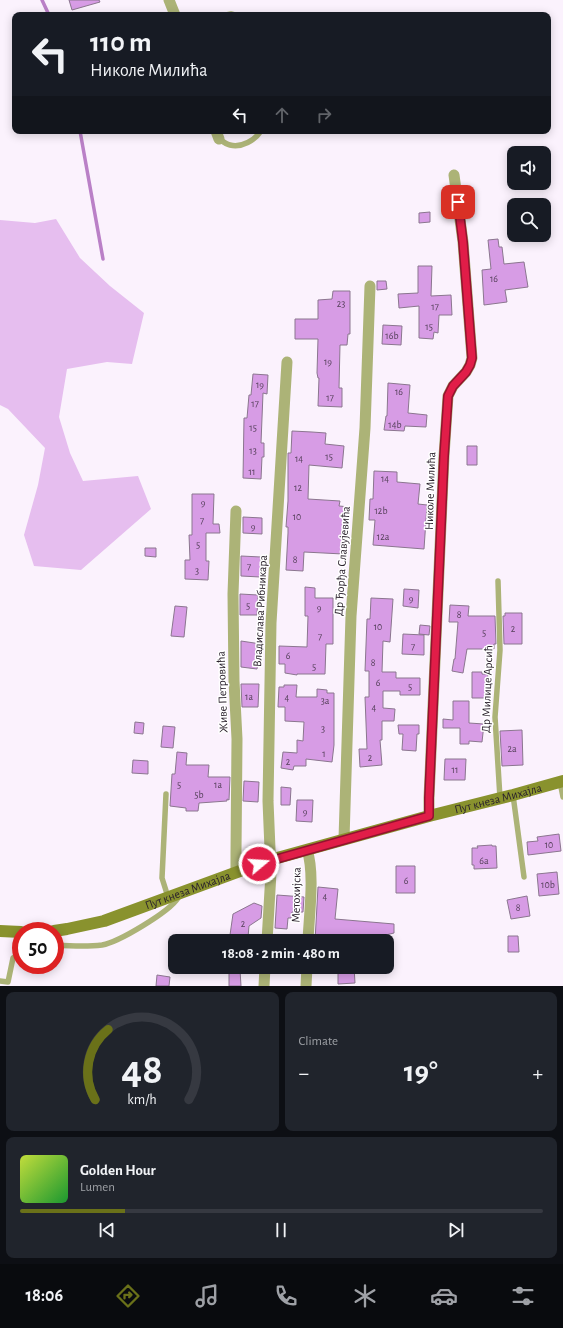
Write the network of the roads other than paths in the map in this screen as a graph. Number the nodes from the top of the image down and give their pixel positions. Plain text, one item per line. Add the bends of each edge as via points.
1 (169, 0) edge
2 (173, 12) edge
3 (259, 134) edge
4 (217, 135) edge
5 (454, 175) dead end
6 (370, 286) dead end
7 (287, 362) dead end
8 (236, 511) dead end
9 (498, 581) dead end
10 (561, 781) edge
11 (166, 794) dead end
12 (513, 795) junction
13 (563, 796) edge
14 (500, 798) junction
15 (429, 816) junction
16 (344, 839) junction
17 (307, 850) junction
18 (270, 860) junction
19 (236, 872) junction
20 (524, 877) dead end
21 (172, 895) junction
22 (64, 930) edge
23 (0, 931) edge
24 (12, 932) edge
25 (267, 934) edge
26 (308, 934) edge
27 (64, 945) edge
28 (12, 963) edge
29 (265, 974) edge
30 (307, 974) edge
31 (0, 981) edge
32 (264, 986) edge
33 (306, 986) edge

1 - 2 street
3 - 4 lane via 241,145 230,145
5 - 15 street, Николе Милића via 463,242 472,358 468,369 448,396
6 - 16 street, Др Ђорђа Славујевића via 365,428 351,616
7 - 18 street, Владислава Рибникара via 271,623 268,801
8 - 19 street, Живе Петровића via 233,594 237,739
9 - 14 lane, Др Милице Арсић via 500,650 495,717
10 - 12 main road, Пут кнеза Михајла
10 - 13 lane
11 - 21 lane via 162,878
12 - 14 main road, Пут кнеза Михајла
12 - 20 lane
14 - 15 main road, Пут кнеза Михајла
15 - 16 main road, Пут кнеза Михајла
16 - 17 main road, Пут кнеза Михајла
17 - 18 main road, Пут кнеза Михајла
17 - 26 street, Метохијска via 311,878
18 - 19 main road, Пут кнеза Михајла
18 - 25 street, Владислава Рибникара
19 - 21 main road, Пут кнеза Михајла
21 - 22 main road, Пут кнеза Михајла via 104,920
21 - 27 lane via 178,898 174,904 161,915 128,934 103,944
23 - 24 main road
28 - 31 lane via 8,982
29 - 32 street
30 - 33 street

